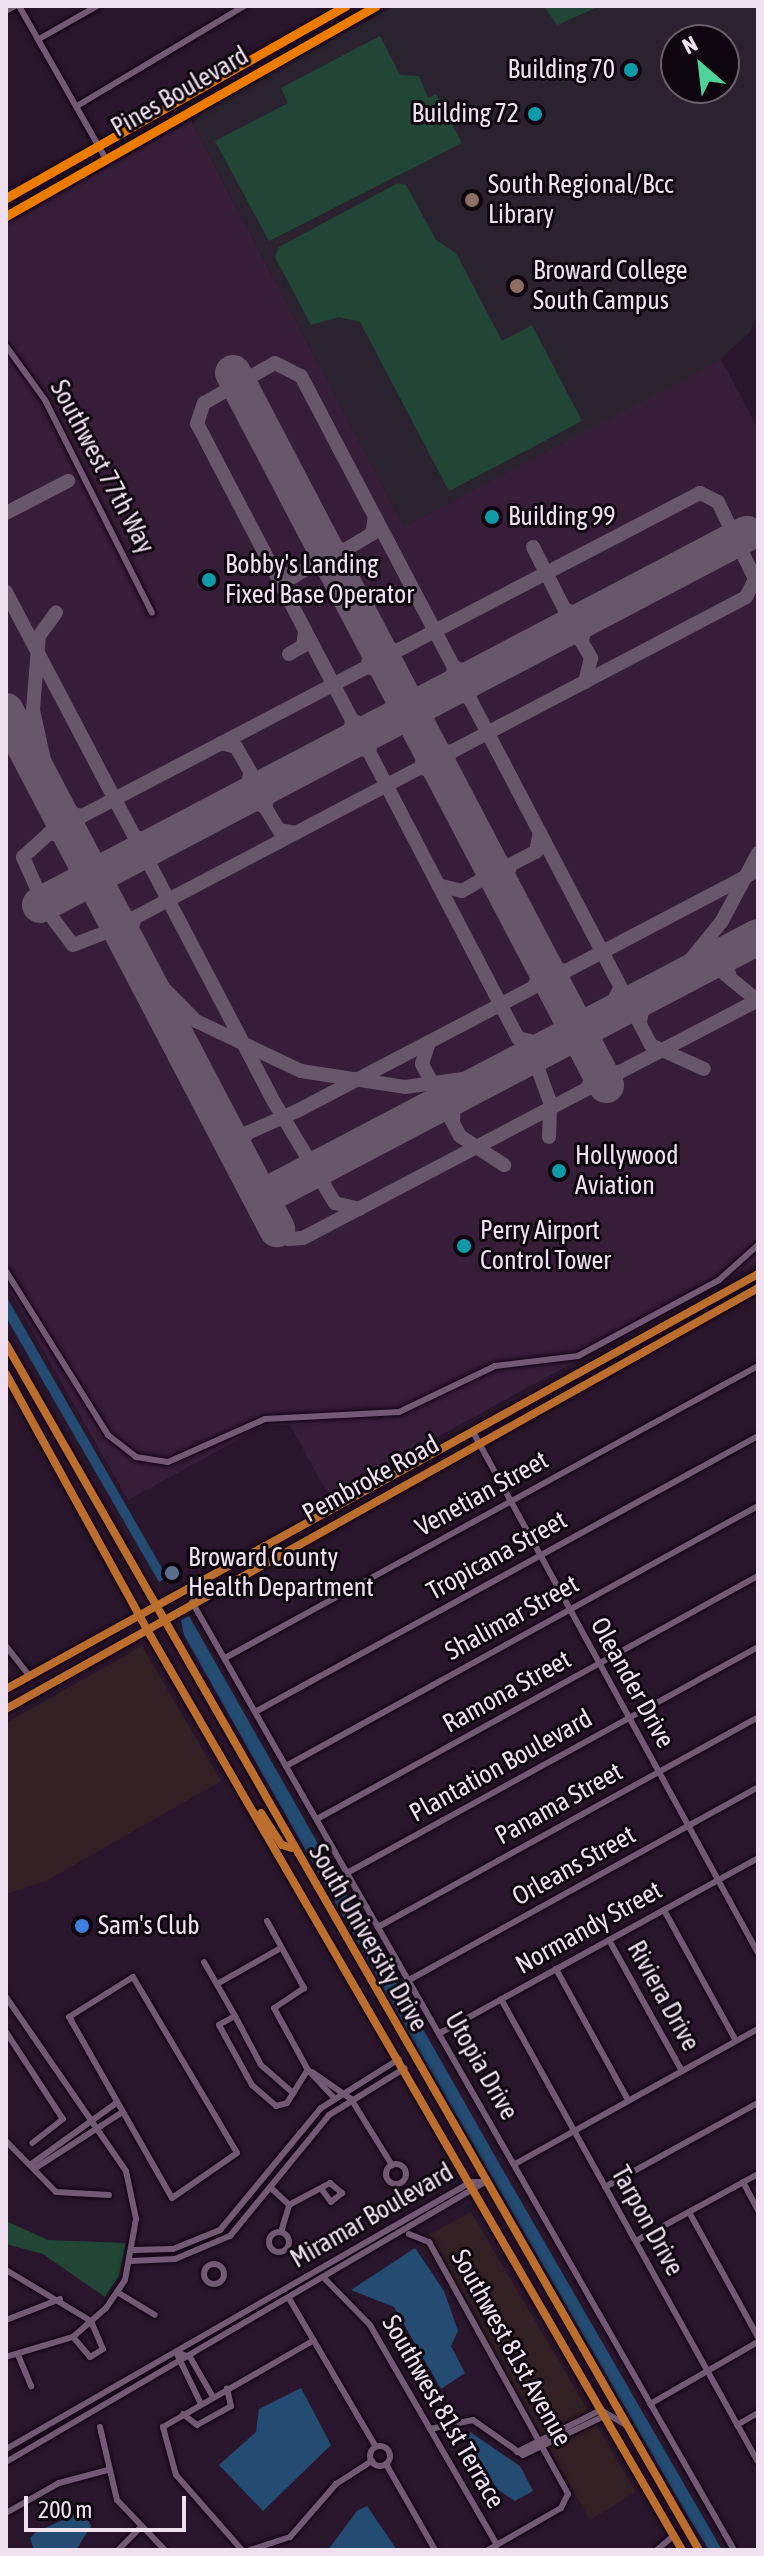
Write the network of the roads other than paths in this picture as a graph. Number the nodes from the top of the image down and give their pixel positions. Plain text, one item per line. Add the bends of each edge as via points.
1 (17, 6) edge
2 (97, 6) edge
3 (345, 6) edge
4 (376, 6) edge
5 (245, 8) edge
6 (6, 11) edge
7 (39, 39) junction
8 (77, 106) junction
9 (98, 146) junction
10 (106, 159) junction
11 (6, 198) edge
12 (6, 216) edge
13 (6, 346) edge
14 (152, 613) dead end
15 (758, 1245) edge
16 (6, 1271) edge
17 (758, 1274) edge
18 (758, 1288) edge
19 (6, 1344) edge
20 (758, 1366) edge
21 (6, 1374) edge
22 (473, 1432) junction
23 (758, 1436) edge
24 (478, 1443) junction
25 (509, 1502) junction
26 (758, 1506) edge
27 (539, 1556) junction
28 (758, 1576) edge
29 (192, 1602) junction
30 (153, 1603) junction
31 (569, 1610) junction
32 (137, 1611) junction
33 (161, 1619) junction
34 (146, 1628) junction
35 (6, 1646) edge
36 (758, 1647) edge
37 (225, 1658) junction
38 (599, 1664) junction
39 (29, 1675) junction
40 (6, 1689) edge
41 (6, 1709) edge
42 (255, 1712) junction
43 (758, 1717) edge
44 (629, 1718) junction
45 (286, 1766) junction
46 (658, 1772) junction
47 (234, 1778) junction
48 (758, 1787) edge
49 (317, 1819) junction
50 (688, 1826) junction
51 (292, 1848) junction
52 (758, 1858) edge
53 (347, 1873) junction
54 (718, 1880) junction
55 (664, 1910) junction
56 (267, 1921) dead end
57 (378, 1927) junction
58 (609, 1940) junction
59 (281, 1948) junction
60 (758, 1953) edge
61 (204, 1962) dead end
62 (556, 1969) junction
63 (409, 1980) junction
64 (217, 1984) junction
65 (6, 1997) edge
66 (501, 1999) junction
67 (235, 2016) junction
68 (758, 2029) edge
69 (6, 2032) edge
70 (440, 2033) junction
71 (736, 2041) junction
72 (399, 2059) junction
73 (405, 2068) junction
74 (308, 2070) junction
75 (682, 2071) junction
76 (343, 2091) junction
77 (293, 2093) junction
78 (334, 2098) junction
79 (351, 2099) junction
80 (628, 2100) junction
81 (758, 2103) edge
82 (115, 2104) junction
83 (121, 2113) junction
84 (92, 2119) junction
85 (97, 2126) junction
86 (78, 2128) junction
87 (574, 2131) junction
88 (67, 2140) junction
89 (6, 2141) edge
90 (32, 2143) dead end
91 (47, 2150) junction
92 (515, 2164) junction
93 (392, 2165) dead end
94 (32, 2167) junction
95 (758, 2174) edge
96 (264, 2182) junction
97 (471, 2182) junction
98 (485, 2182) junction
99 (743, 2182) junction
100 (605, 2187) junction
101 (271, 2188) junction
102 (323, 2191) dead end
103 (477, 2192) junction
104 (109, 2195) dead end
105 (289, 2205) junction
106 (758, 2210) edge
107 (689, 2212) junction
108 (281, 2232) dead end
109 (403, 2235) junction
110 (202, 2240) junction
111 (636, 2241) junction
112 (205, 2249) junction
113 (133, 2250) junction
114 (130, 2261) junction
115 (211, 2265) dead end
116 (319, 2269) junction
117 (6, 2270) edge
118 (325, 2280) junction
119 (117, 2292) junction
120 (60, 2299) junction
121 (290, 2300) junction
122 (155, 2315) dead end
123 (6, 2320) edge
124 (91, 2321) junction
125 (73, 2337) junction
126 (758, 2339) edge
127 (314, 2340) junction
128 (176, 2352) junction
129 (18, 2355) junction
130 (6, 2357) edge
131 (190, 2357) junction
132 (178, 2364) junction
133 (707, 2371) junction
134 (31, 2386) dead end
135 (227, 2388) junction
136 (590, 2391) junction
137 (213, 2397) junction
138 (609, 2399) junction
139 (201, 2404) junction
140 (650, 2404) junction
141 (603, 2413) junction
142 (758, 2413) edge
143 (183, 2414) junction
144 (624, 2424) junction
145 (737, 2425) junction
146 (100, 2427) dead end
147 (430, 2429) junction
148 (376, 2447) junction
149 (542, 2447) junction
150 (6, 2449) edge
151 (372, 2461) junction
152 (6, 2462) edge
153 (758, 2462) edge
154 (386, 2464) junction
155 (108, 2470) junction
156 (6, 2513) edge
157 (141, 2527) junction
158 (674, 2535) junction
159 (497, 2545) junction
160 (118, 2550) edge
161 (165, 2550) edge
162 (242, 2550) edge
163 (250, 2550) edge
164 (435, 2550) edge
165 (488, 2550) edge
166 (657, 2550) edge
167 (682, 2550) edge
168 (699, 2550) edge
169 (734, 2550) edge

1 - 6 street
1 - 7 street
2 - 7 street
3 - 9 highway, Pines Boulevard
4 - 10 highway, Pines Boulevard
5 - 8 street
7 - 8 street
8 - 9 street
9 - 10 street
9 - 11 highway, Pines Boulevard
10 - 12 highway, Pines Boulevard
13 - 14 street, Southwest 77th Way via 45,400
15 - 16 street via 719,1280 578,1356 495,1366 407,1410 273,1418 187,1458 144,1459 104,1430
17 - 22 main road, Pembroke Road
18 - 24 main road, Pembroke Road
19 - 30 main road, South University Drive
20 - 25 street, Venetian Street
21 - 32 main road, South University Drive
22 - 24 street, Oleander Drive
22 - 30 main road, Pembroke Road
23 - 27 street, Tropicana Street
24 - 25 street, Oleander Drive
24 - 29 main road, Pembroke Road
25 - 27 street, Oleander Drive
25 - 37 street, Venetian Street
26 - 31 street, Shalimar Street
27 - 31 street, Oleander Drive
27 - 42 street, Tropicana Street
28 - 38 street, Ramona Street
29 - 33 main road, Pembroke Road
29 - 37 street, Utopia Drive
30 - 32 main road, Pembroke Road
30 - 33 main road, South University Drive
31 - 38 street, Oleander Drive
31 - 45 street, Shalimar Street
32 - 34 main road, South University Drive
32 - 39 main road, Pembroke Road
33 - 34 main road, Pembroke Road
33 - 51 main road, South University Drive
34 - 41 main road, Pembroke Road
34 - 47 main road, South University Drive
35 - 39 street
36 - 44 street, Plantation Boulevard
37 - 42 street, Utopia Drive
38 - 44 street, Oleander Drive
38 - 49 street, Ramona Street
39 - 40 main road, Pembroke Road
42 - 45 street, Utopia Drive
43 - 46 street, Panama Street
44 - 46 street, Oleander Drive
44 - 53 street, Plantation Boulevard
45 - 49 street, Utopia Drive
46 - 50 street, Oleander Drive
46 - 57 street, Panama Street
47 - 51 main road via 282,1846
47 - 72 main road, South University Drive
48 - 50 street, Orleans Street
49 - 53 street, Utopia Drive
50 - 54 street, Oleander Drive
50 - 63 street, Orleans Street
51 - 98 main road, South University Drive
52 - 54 street, Normandy Street
53 - 57 street, Utopia Drive
54 - 55 street, Normandy Street
54 - 60 street, Oleander Drive
55 - 58 street, Normandy Street
55 - 71 street
56 - 59 street
57 - 63 street, Utopia Drive
58 - 62 street, Normandy Street
58 - 75 street, Riviera Drive
59 - 64 street
59 - 74 street via 304,1988 274,2008
61 - 64 street
62 - 66 street, Normandy Street
62 - 80 street
63 - 70 street, Utopia Drive
64 - 67 street
65 - 84 street
66 - 70 street, Normandy Street
66 - 87 street, Tarpon Drive
67 - 77 street via 261,2065
67 - 77 street via 219,2025 252,2085 276,2106
68 - 71 street
69 - 90 street via 63,2119
70 - 92 street, Utopia Drive
71 - 75 street
72 - 73 main road, South University Drive
72 - 76 street
73 - 79 street
73 - 97 main road, South University Drive
74 - 76 street
74 - 77 street
74 - 78 street
75 - 80 street
76 - 78 street
76 - 79 street
78 - 96 street
79 - 93 street
79 - 101 street
80 - 87 street
81 - 100 street
82 - 83 street
82 - 83 street via 69,2017 133,1977 237,2153 172,2198
82 - 84 street
83 - 85 street
84 - 85 street
84 - 86 street
85 - 88 street
85 - 113 street via 126,2171 136,2219
86 - 88 street
86 - 91 street
87 - 92 street
87 - 100 street, Tarpon Drive
88 - 91 street
88 - 94 street
89 - 94 street
91 - 94 street
92 - 140 street, Utopia Drive
94 - 104 street via 56,2192
95 - 99 street
96 - 101 street
96 - 110 street via 238,2215
97 - 98 street, Miramar Boulevard
97 - 103 main road, South University Drive
97 - 116 street, Miramar Boulevard
98 - 103 street, Miramar Boulevard
98 - 138 main road, South University Drive
99 - 106 street
99 - 107 street
100 - 111 street, Tarpon Drive
101 - 105 street
101 - 112 street via 241,2227
102 - 105 street
103 - 109 street, Miramar Boulevard
103 - 136 main road, South University Drive
105 - 108 street
107 - 111 street
107 - 126 street
109 - 118 street, Miramar Boulevard
109 - 149 street, Southwest 81st Avenue via 429,2242
110 - 112 street
110 - 113 street
111 - 133 street, Tarpon Drive
112 - 114 street
112 - 115 street
113 - 114 street
114 - 119 street
116 - 118 street, Southwest 81st Terrace
116 - 128 street, Miramar Boulevard
117 - 120 street
118 - 121 street, Miramar Boulevard
118 - 147 street, Southwest 81st Terrace via 333,2295 363,2314
119 - 122 street
119 - 124 street
120 - 123 street
120 - 124 street
121 - 127 street
121 - 131 street, Miramar Boulevard
124 - 125 street
124 - 125 street via 103,2349 90,2357
125 - 129 street
126 - 133 street
127 - 135 street
127 - 148 street
128 - 131 street
128 - 132 street
128 - 150 street, Miramar Boulevard
129 - 130 street
129 - 134 street
131 - 132 street, Miramar Boulevard
131 - 137 street
132 - 139 street
132 - 152 street, Miramar Boulevard
133 - 140 street
133 - 145 street, Tarpon Drive
135 - 137 street
135 - 143 street via 231,2406 209,2419 192,2425
136 - 138 main road
136 - 141 main road, South University Drive
137 - 139 street
138 - 144 main road, South University Drive
139 - 143 street
140 - 169 street, Utopia Drive
141 - 144 street
141 - 149 street
141 - 158 main road, South University Drive
142 - 145 street
143 - 162 street via 162,2431 176,2475
144 - 168 main road, South University Drive
145 - 153 street, Tarpon Drive
146 - 155 street
147 - 149 street via 473,2420 517,2452
147 - 159 street, Southwest 81st Terrace
148 - 151 street
148 - 154 street via 388,2450
149 - 159 street, Southwest 81st Avenue via 568,2500
151 - 154 street
151 - 163 street via 336,2484 290,2537
154 - 164 street
155 - 156 street via 59,2483
155 - 157 street via 120,2506
157 - 160 street
157 - 161 street
158 - 166 street
158 - 167 main road, South University Drive
159 - 165 street

